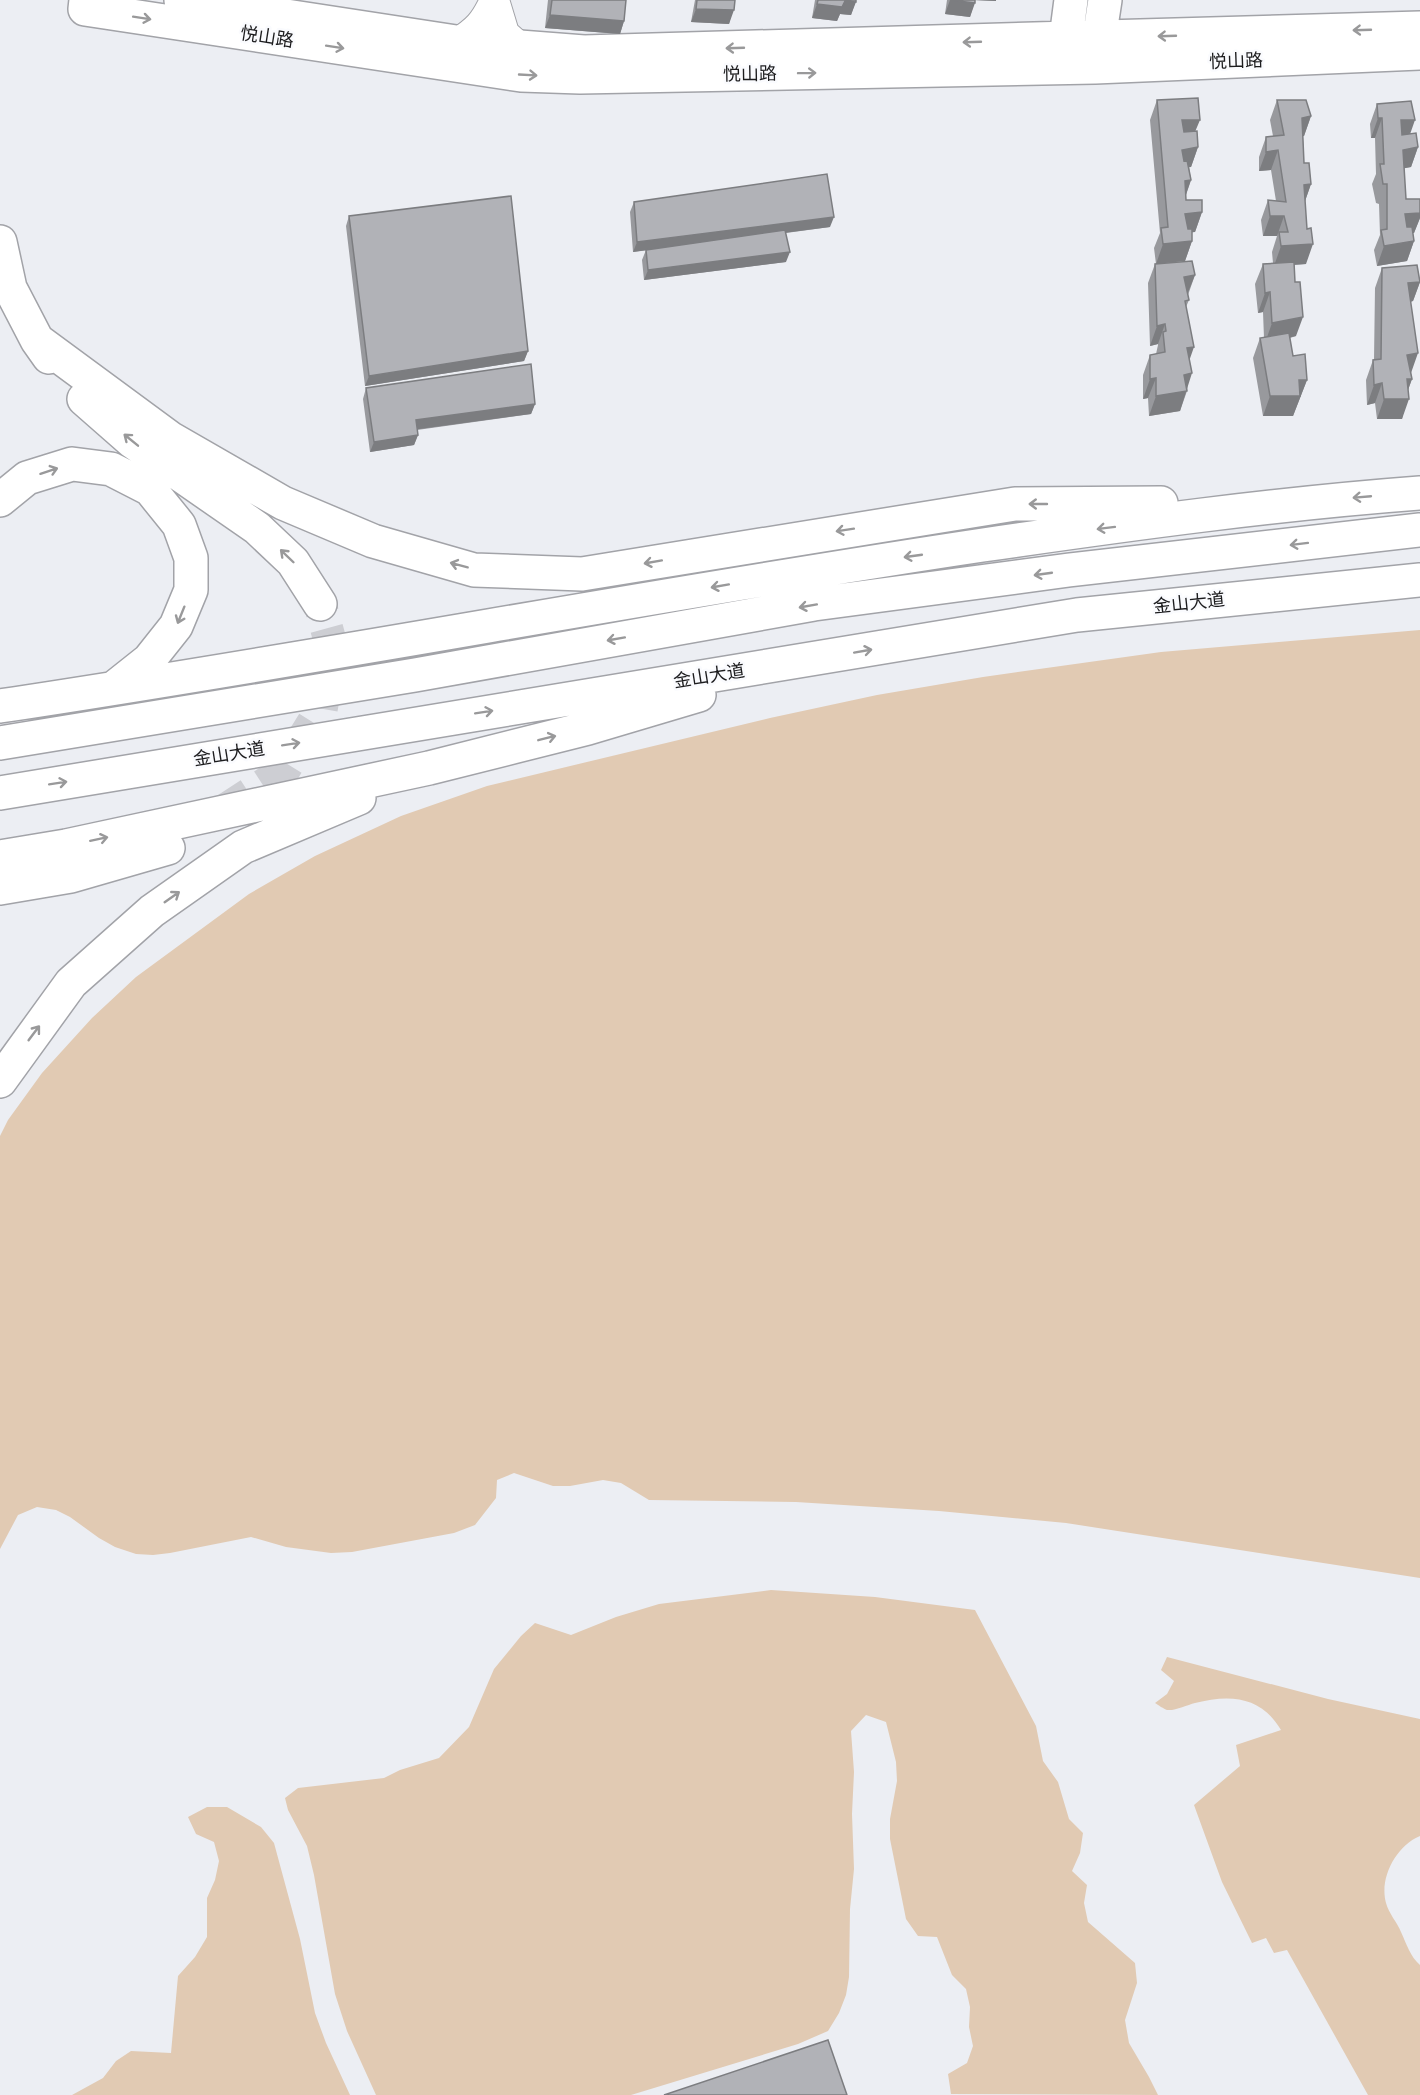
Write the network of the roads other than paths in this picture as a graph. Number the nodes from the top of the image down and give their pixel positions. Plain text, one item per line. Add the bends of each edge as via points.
1 (181, 0) edge
2 (494, 0) edge
3 (1071, 0) edge
4 (1105, 0) edge
5 (85, 4) edge
6 (1420, 28) edge
7 (456, 42) junction
8 (523, 48) junction
9 (1097, 52) junction
10 (1064, 53) junction
11 (1420, 53) edge
12 (0, 242) edge
13 (37, 340) junction
14 (1420, 493) edge
15 (0, 500) edge
16 (1306, 502) junction
17 (1420, 530) edge
18 (1420, 580) edge
19 (320, 604) tunnel mouth
20 (823, 657) junction
21 (114, 689) junction
22 (0, 706) edge
23 (0, 743) edge
24 (429, 768) junction
25 (0, 793) edge
26 (168, 848) dead end
27 (0, 857) edge
28 (0, 888) edge
29 (0, 1081) edge

1 - 7 main road, 悦山路
2 - 7 street via 484,20
2 - 8 street via 506,33
3 - 10 main road
4 - 9 main road
5 -> 10 main road, 悦山路 via 521,75 580,77
6 -> 9 main road, 悦山路
7 - 8 main road, 悦山路
10 -> 8 main road, 悦山路 via 584,52
9 - 10 main road, 悦山路
9 - 11 main road, 悦山路
12 - 13 main road via 10,288
16 -> 13 main road via 1015,504 582,574 474,570 372,542 283,502 170,438
19 -> 13 main road via 286,555 257,528 133,442 78,394
14 -> 16 main road
15 -> 21 main road via 27,478 72,464 111,469 150,489 179,525 191,558 191,590 176,626 149,660
16 -> 21 main road via 793,573
17 -> 23 main road via 814,604
20 -> 18 main road, 金山大道 via 1077,615
24 -> 20 main road via 588,728
25 -> 20 main road, 金山大道
21 - 22 main road
27 -> 24 main road
29 -> 24 main road via 71,982 152,911 243,847
26 - 28 main road via 71,876

